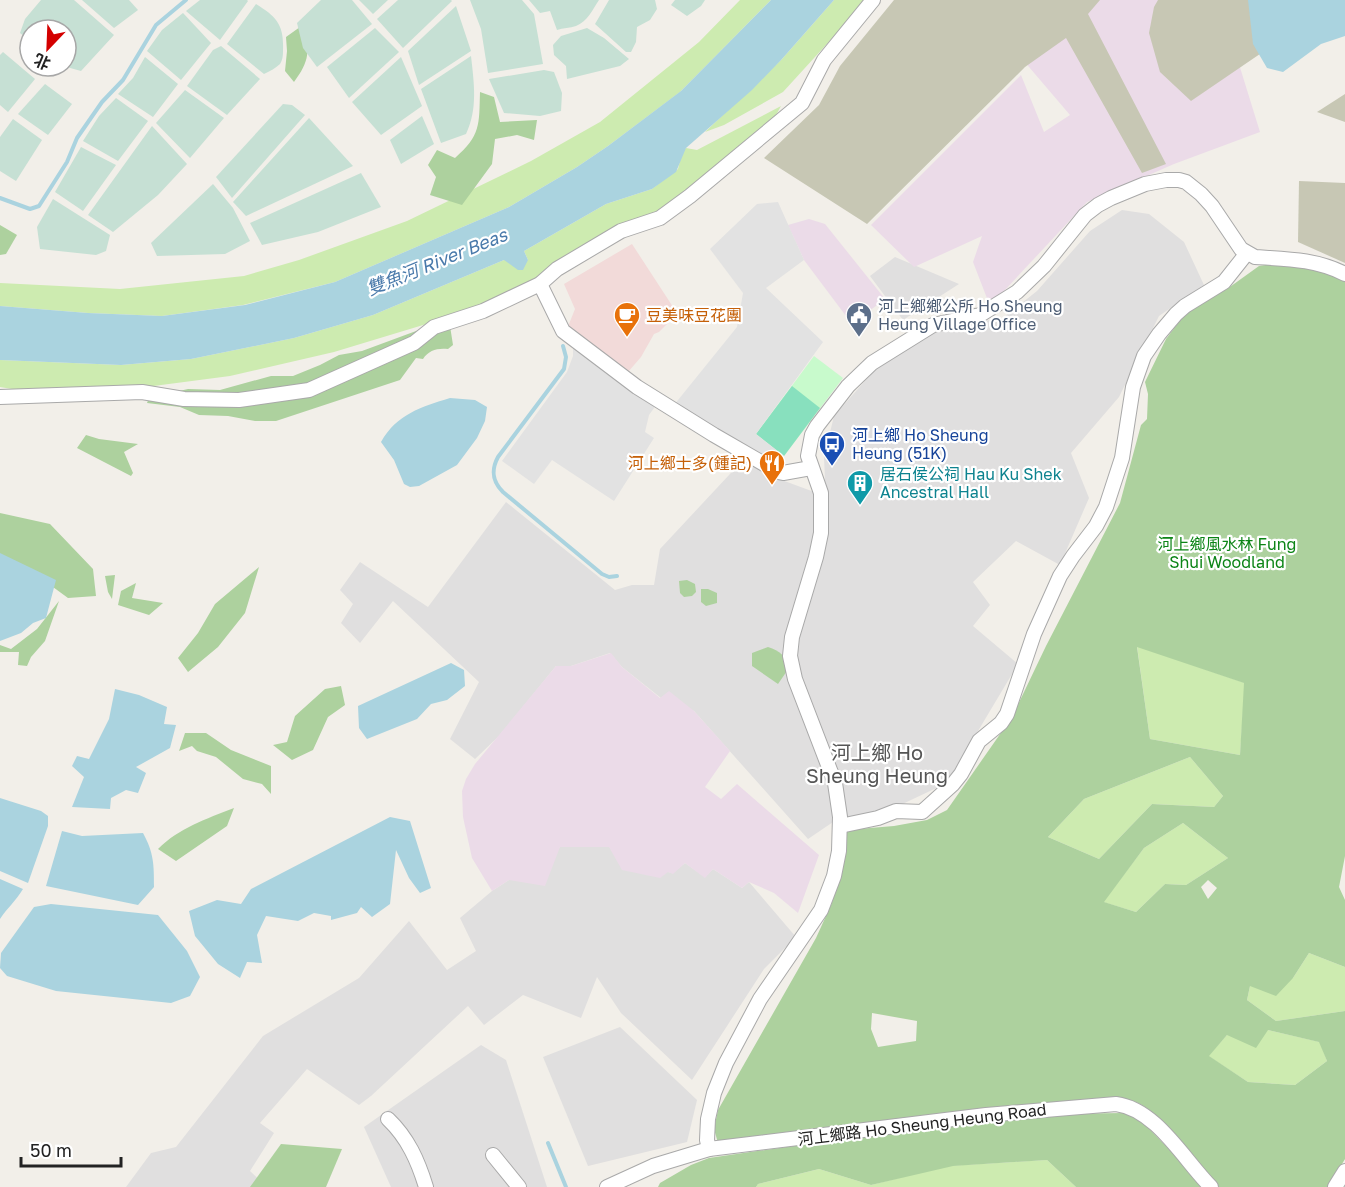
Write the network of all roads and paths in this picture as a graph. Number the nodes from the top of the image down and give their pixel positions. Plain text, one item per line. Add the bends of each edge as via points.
1 (873, 0) edge
2 (1247, 254) junction
3 (1345, 274) edge
4 (540, 284) junction
5 (0, 396) edge
6 (811, 468) junction
7 (840, 826) junction
8 (388, 1119) dead end
9 (709, 1149) junction
10 (493, 1155) dead end
11 (1345, 1171) edge
12 (426, 1187) edge
13 (519, 1187) edge
14 (607, 1187) edge
15 (1211, 1187) edge
16 (1335, 1187) edge

1 - 4 street via 824,60 802,103 758,141 660,218 621,231 557,269
2 - 3 street via 1309,261
2 - 6 street via 1212,206 1186,182 1174,179 1145,184 1104,201 1086,215 1030,281 1007,299 980,315 933,325 872,363 817,426 808,456
2 - 7 street via 1221,285 1176,314 1144,356 1133,387 1122,458 1106,507 1060,576 1034,634 1005,718 979,741 953,784 922,812 896,811
4 - 5 street via 483,311 434,327 414,343 309,390 239,400 184,399 142,392
4 - 6 street via 563,331 637,387 778,472
6 - 7 street via 821,493 821,533 790,656 835,783
7 - 9 street via 837,865 824,903 760,999 719,1080 708,1119
8 - 12 street via 408,1141
9 - 14 street, 河上鄉路 Ho Sheung Heung Road via 653,1166
9 - 15 street, 河上鄉路 Ho Sheung Heung Road via 986,1114 1116,1104 1141,1112 1155,1124
10 - 13 street
11 - 16 street

